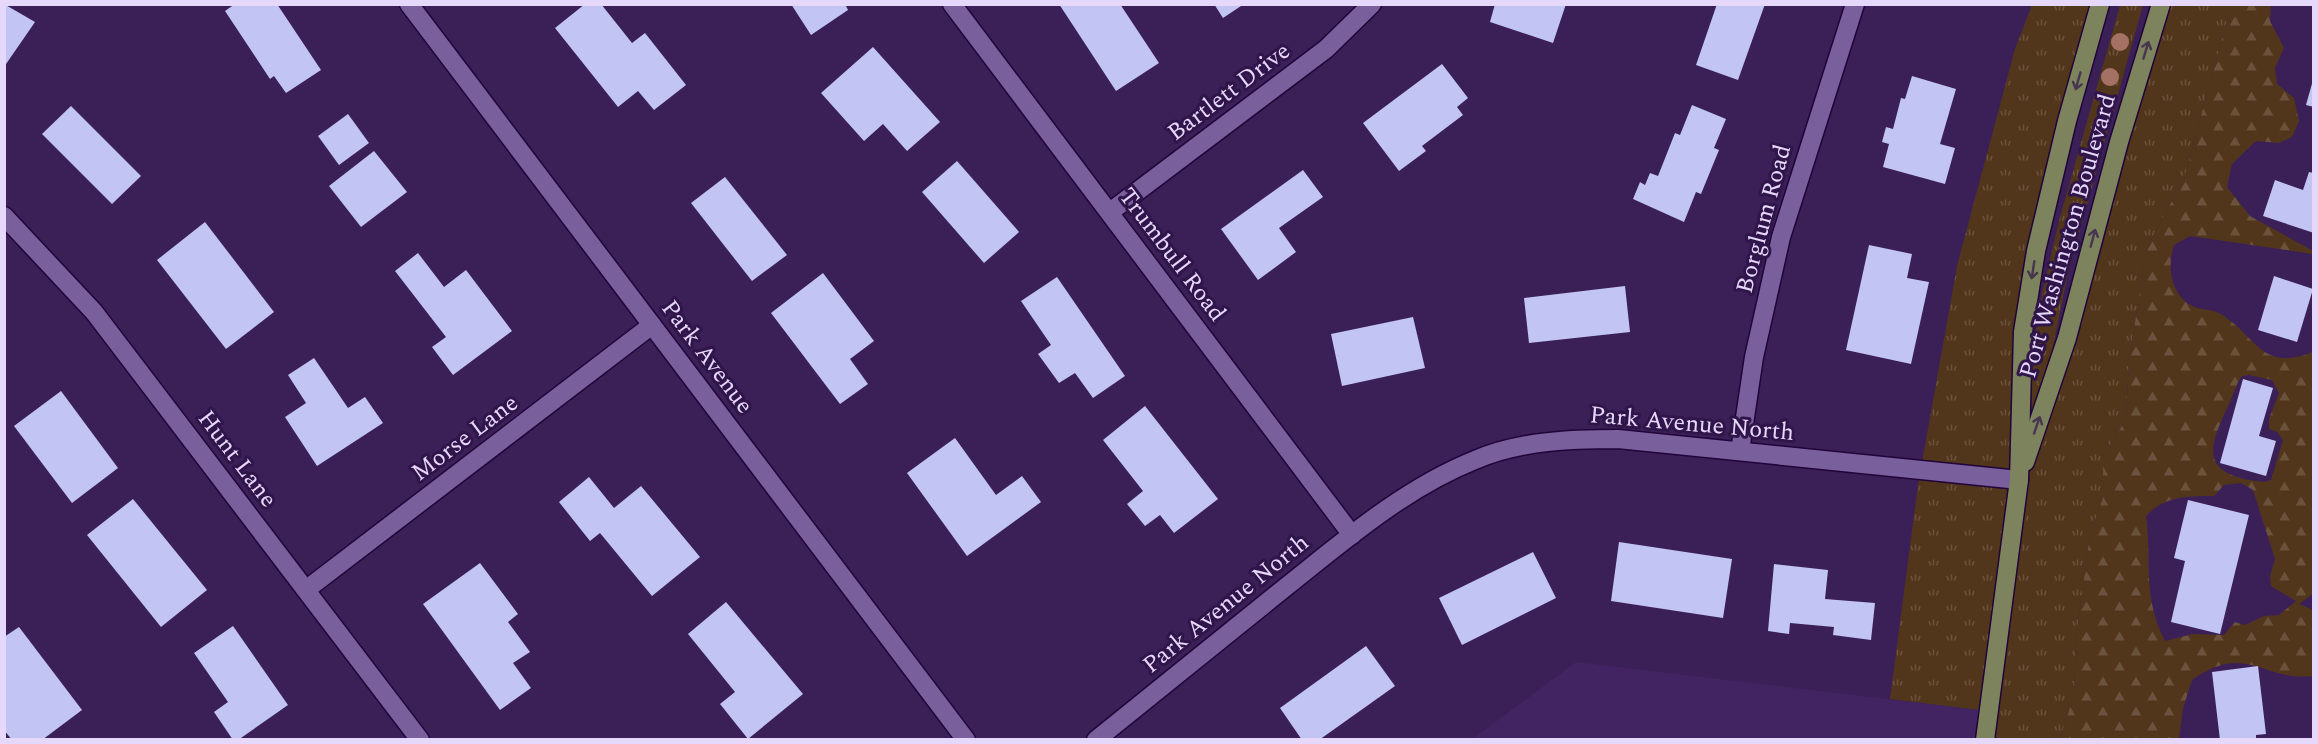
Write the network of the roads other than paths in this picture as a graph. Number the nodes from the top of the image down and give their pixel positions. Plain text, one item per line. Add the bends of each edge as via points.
1 (410, 4) edge
2 (952, 4) edge
3 (1372, 4) edge
4 (1855, 4) edge
5 (2100, 4) edge
6 (2161, 4) edge
7 (1110, 212) junction
8 (4, 216) edge
9 (652, 325) junction
10 (1740, 451) junction
11 (2019, 480) junction
12 (1352, 535) junction
13 (307, 589) junction
14 (420, 740) edge
15 (966, 740) edge
16 (1096, 740) edge
17 (1985, 740) edge

1 - 9 street, Park Avenue
2 - 7 street, Trumbull Road
3 - 7 street, Bartlett Drive via 1326,50
4 - 10 street, Borglum Road via 1780,237 1754,357
5 -> 11 main road, Port Washington Boulevard via 2036,251 2023,332
11 -> 6 main road, Port Washington Boulevard via 2067,338
7 - 12 street, Trumbull Road
8 - 13 street, Hunt Lane via 94,312
9 - 13 street, Morse Lane
9 - 15 street, Park Avenue
10 - 11 street, Park Avenue North
10 - 12 street, Park Avenue North via 1618,439 1574,439 1517,447 1477,459 1428,481
11 - 17 main road, Port Washington Boulevard
12 - 16 street, Park Avenue North
13 - 14 street, Hunt Lane

